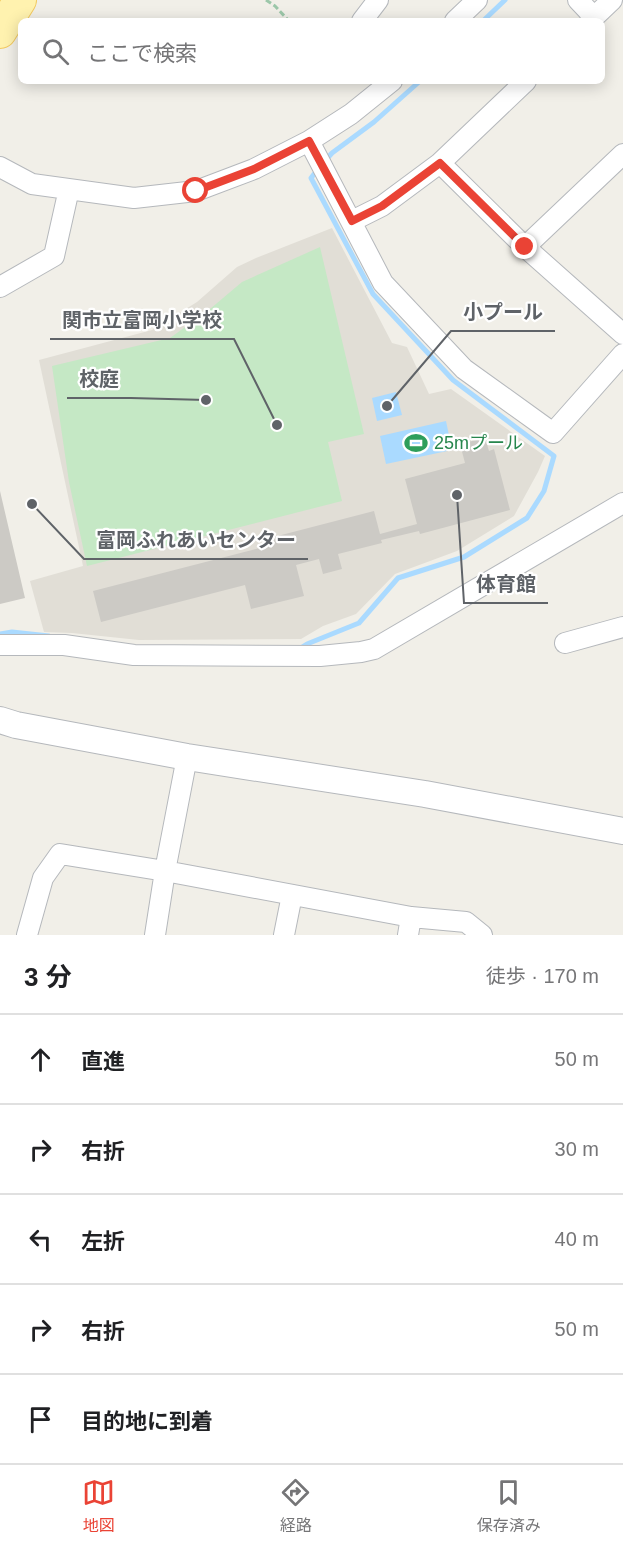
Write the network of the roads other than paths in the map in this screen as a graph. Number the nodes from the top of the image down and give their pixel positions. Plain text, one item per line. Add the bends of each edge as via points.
1 (20, 0) edge
2 (378, 0) edge
3 (477, 0) edge
4 (578, 0) edge
5 (612, 0) edge
6 (364, 18) edge
7 (458, 18) edge
8 (591, 18) edge
9 (593, 18) edge
10 (0, 32) edge
11 (523, 84) edge
12 (368, 88) edge
13 (309, 141) junction
14 (623, 154) edge
15 (440, 163) junction
16 (0, 167) edge
17 (69, 189) junction
18 (352, 221) junction
19 (525, 247) junction
20 (0, 287) edge
21 (623, 334) edge
22 (623, 354) edge
23 (623, 502) edge
24 (623, 627) edge
25 (565, 643) dead end
26 (0, 645) edge
27 (0, 720) edge
28 (187, 757) junction
29 (623, 831) edge
30 (165, 871) junction
31 (292, 894) junction
32 (409, 926) edge
33 (27, 935) edge
34 (155, 935) edge
35 (284, 935) edge
36 (482, 935) edge

1 - 10 main road
2 - 6 street
3 - 7 street
4 - 8 street
5 - 9 street
11 - 15 street
12 - 13 street via 351,114
13 - 17 street via 254,169 196,191 134,198
13 - 18 street
14 - 19 street
15 - 18 street via 382,206
15 - 19 street
16 - 17 street via 32,184
17 - 20 street via 54,256
18 - 22 street via 383,283 464,369 553,433
19 - 21 street
23 - 26 street via 374,649 361,652 320,656 134,655 64,645
24 - 25 street
27 - 28 street
28 - 29 street via 425,794
28 - 30 street
30 - 31 street
30 - 33 street via 60,854 43,878
30 - 34 street
31 - 32 street
31 - 35 street
32 - 36 street via 466,922

